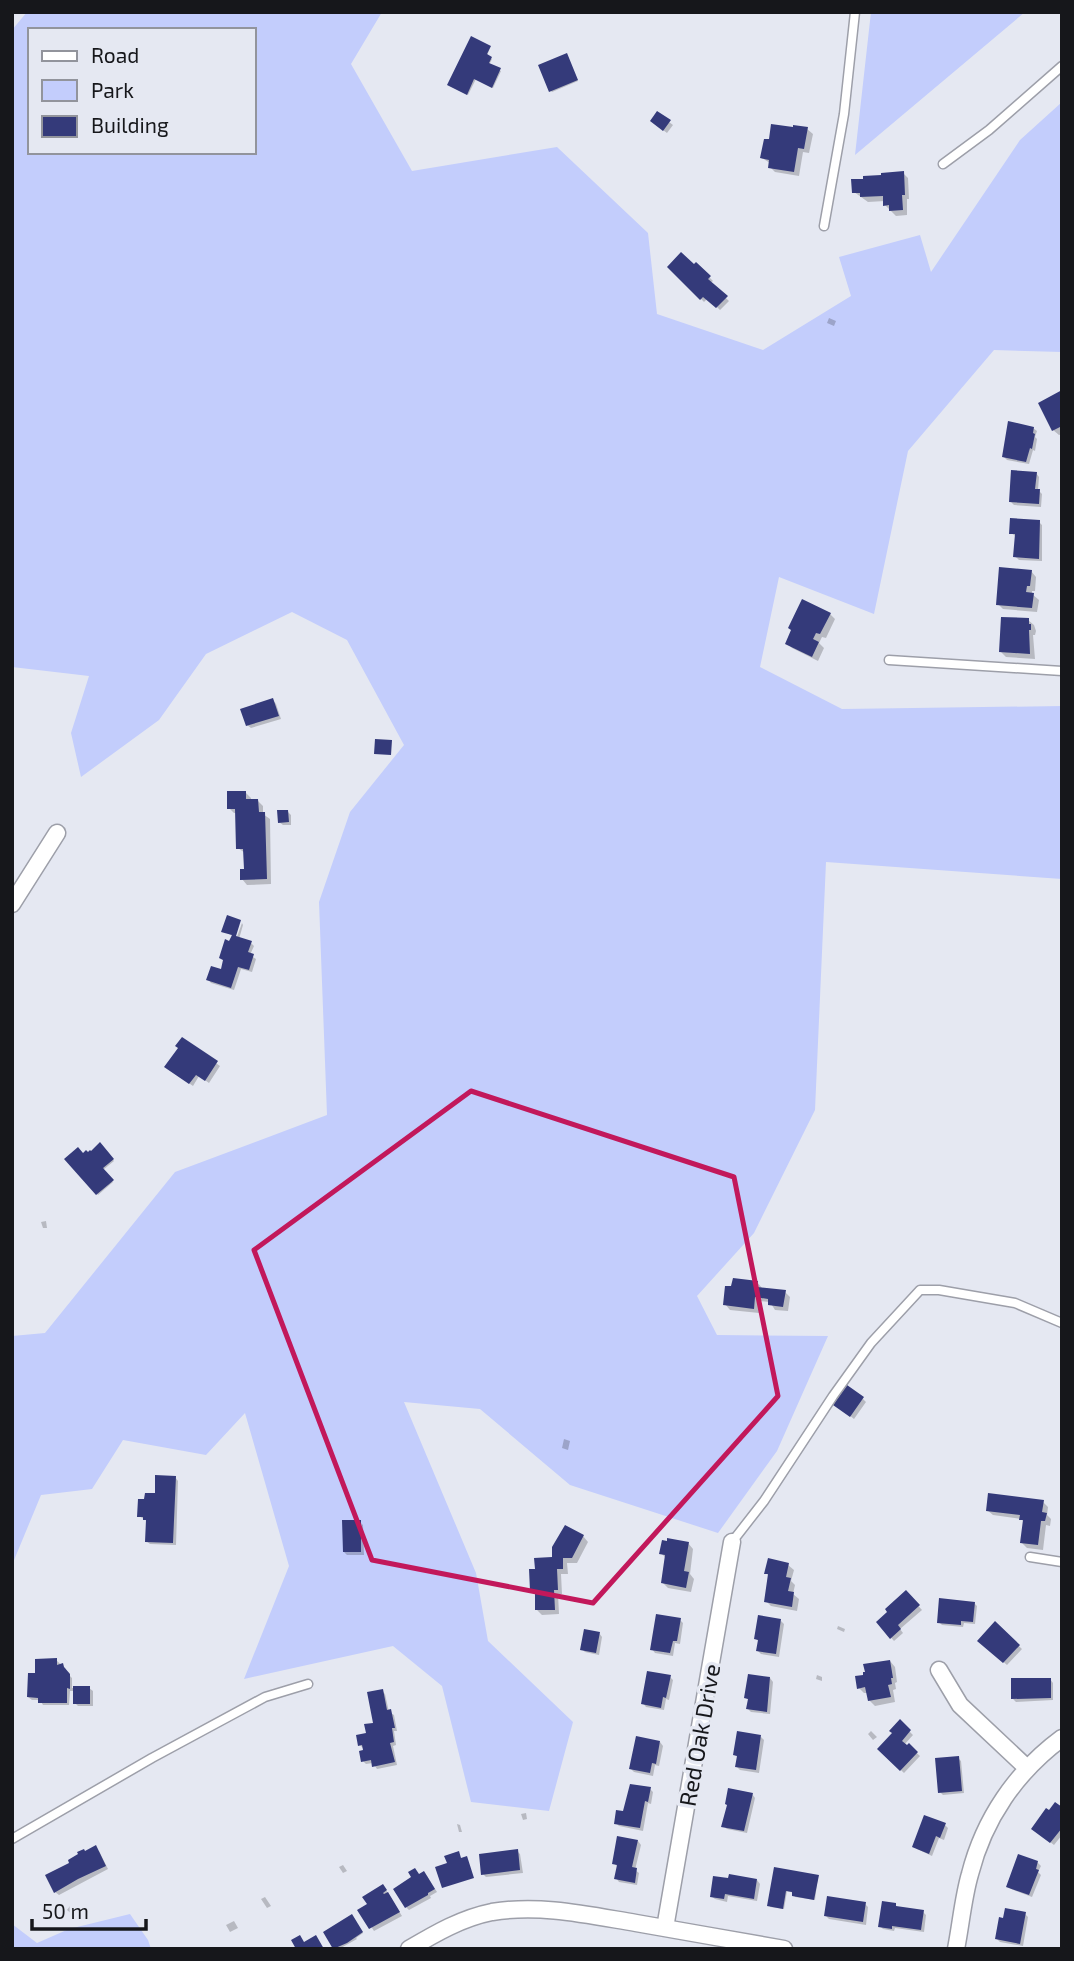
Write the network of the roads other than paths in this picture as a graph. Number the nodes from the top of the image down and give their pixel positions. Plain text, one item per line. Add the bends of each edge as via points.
1 (855, 12) edge
2 (1062, 66) edge
3 (943, 164) dead end
4 (824, 226) dead end
5 (889, 660) dead end
6 (1062, 671) edge
7 (57, 833) dead end
8 (12, 904) edge
9 (1062, 1323) edge
10 (732, 1542) joint
11 (1030, 1556) dead end
12 (1062, 1562) edge
13 (939, 1670) dead end
14 (308, 1684) dead end
15 (1062, 1738) edge
16 (1027, 1768) junction
17 (12, 1839) edge
18 (666, 1928) junction
19 (409, 1949) edge
20 (784, 1949) edge
21 (956, 1949) edge

1 - 4 lane via 844,114
2 - 3 lane
5 - 6 lane
7 - 8 street
9 - 10 lane via 1015,1303 919,1290 871,1343
10 - 18 street, Red Oak Drive
11 - 12 lane
13 - 16 street via 960,1705
14 - 17 lane via 265,1697
15 - 16 street
16 - 21 street via 1008,1790 978,1848
18 - 19 street via 561,1910 518,1909 461,1921
18 - 20 street

